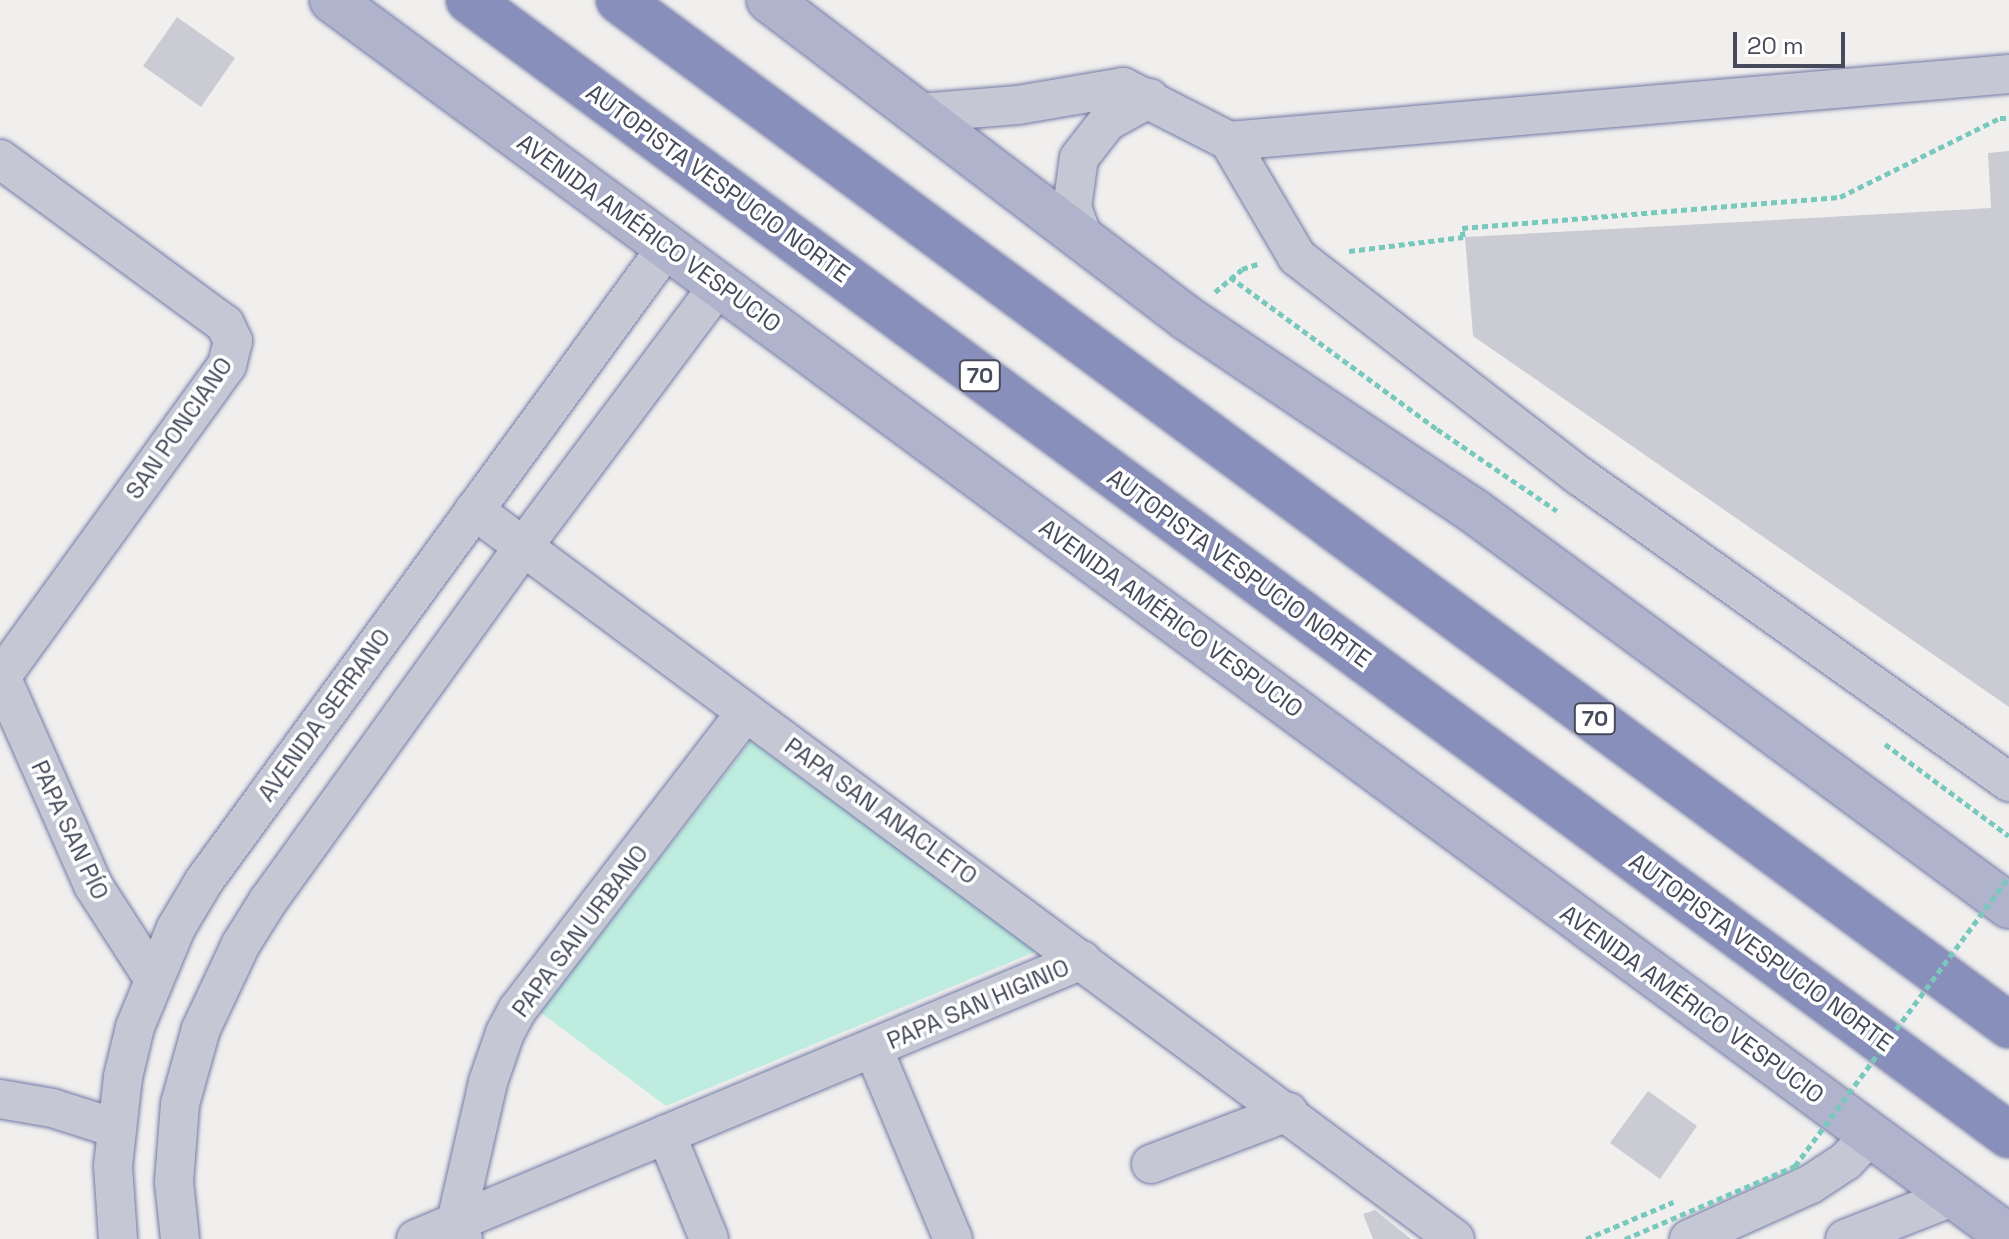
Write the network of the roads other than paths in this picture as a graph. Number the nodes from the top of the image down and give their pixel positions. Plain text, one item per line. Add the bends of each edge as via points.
1 (332, 0) edge
2 (451, 0) edge
3 (619, 0) edge
4 (769, 0) edge
5 (480, 8) edge
6 (2009, 74) edge
7 (1150, 98) junction
8 (919, 113) junction
9 (1229, 141) junction
10 (0, 159) edge
11 (1085, 243) junction
12 (667, 247) junction
13 (719, 285) junction
14 (474, 510) junction
15 (523, 547) junction
16 (0, 675) edge
17 (746, 712) junction
18 (2009, 782) edge
19 (2009, 906) edge
20 (1082, 960) junction
21 (153, 978) junction
22 (2009, 1025) edge
23 (873, 1048) junction
24 (0, 1099) edge
25 (1288, 1112) junction
26 (115, 1128) junction
27 (666, 1134) junction
28 (1870, 1135) junction
29 (2009, 1135) edge
30 (1151, 1164) dead end
31 (1955, 1196) junction
32 (460, 1230) edge
33 (2009, 1237) edge
34 (118, 1239) edge
35 (180, 1239) edge
36 (416, 1239) edge
37 (709, 1239) edge
38 (953, 1239) edge
39 (1455, 1239) edge
40 (1689, 1239) edge
41 (1845, 1239) edge

1 - 12 main road, AVENIDA AMÉRICO VESPUCIO
2 - 5 highway, AUTOPISTA VESPUCIO NORTE
3 - 22 highway, 70
4 - 8 main road
5 - 29 highway, AUTOPISTA VESPUCIO NORTE / 70
6 - 9 street
7 - 8 street via 1123,87 1018,105
7 - 9 street
7 - 11 street via 1107,122 1079,158 1072,207
8 - 11 main road
9 - 18 street via 1297,257 1581,477
10 - 16 street, SAN PONCIANO via 225,324 233,341 227,365
11 - 19 main road via 1188,319 1474,511
12 - 13 main road, AVENIDA AMÉRICO VESPUCIO
12 - 14 street, AVENIDA SERRANO
13 - 15 street
13 - 28 main road, AVENIDA AMÉRICO VESPUCIO
14 - 15 street, PAPA SAN ANACLETO
14 - 21 street, AVENIDA SERRANO via 204,881
15 - 17 street, PAPA SAN ANACLETO
15 - 35 street via 268,901 221,982 180,1104 174,1182
16 - 21 street, PAPA SAN PÍO via 93,885
17 - 20 street, PAPA SAN ANACLETO
17 - 32 street, PAPA SAN URBANO via 518,1009 488,1082
20 - 23 street, PAPA SAN HIGINIO
20 - 25 street, PAPA SAN ANACLETO
21 - 26 street, AVENIDA SERRANO via 132,1039
23 - 27 street, PAPA SAN HIGINIO
23 - 38 street, PAPA SAN HIGINIO
24 - 26 street
25 - 30 street
25 - 39 street, PAPA SAN ANACLETO
26 - 34 street, AVENIDA SERRANO
27 - 32 street, PAPA SAN HIGINIO
27 - 37 street
28 - 31 main road, AVENIDA AMÉRICO VESPUCIO
28 - 40 street via 1846,1161 1811,1184
31 - 33 main road, AVENIDA AMÉRICO VESPUCIO
31 - 41 street
32 - 36 street, PAPA SAN HIGINIO

